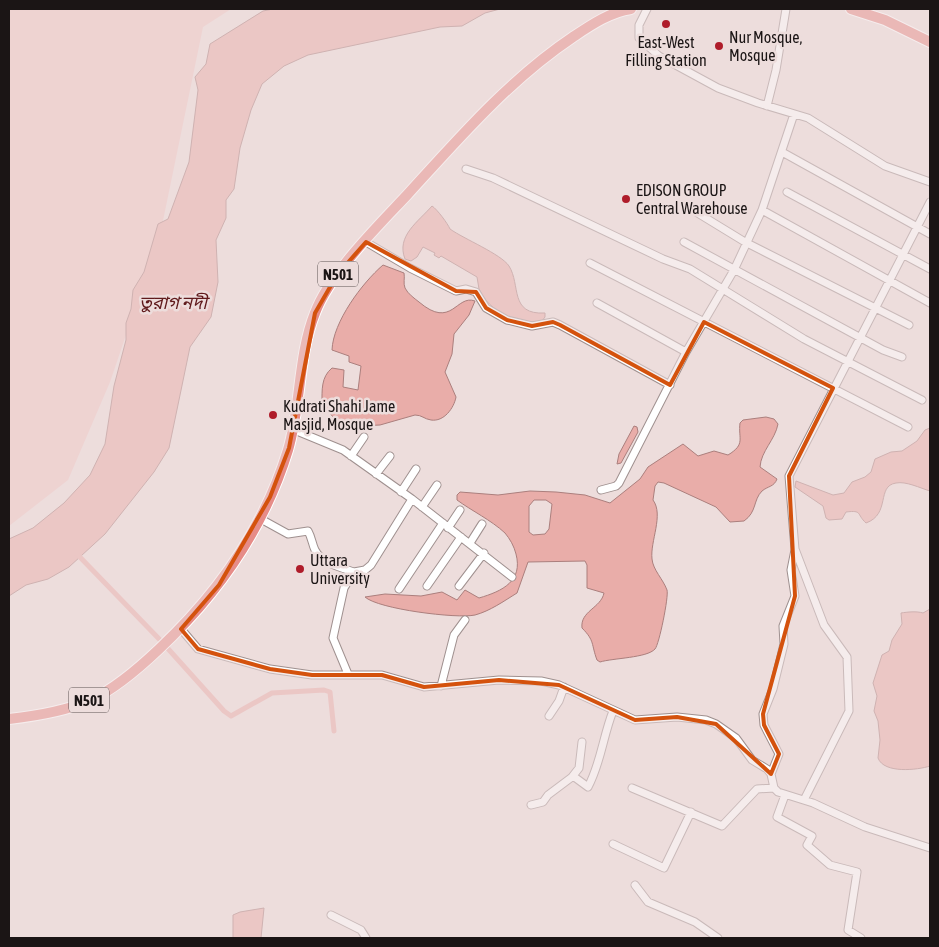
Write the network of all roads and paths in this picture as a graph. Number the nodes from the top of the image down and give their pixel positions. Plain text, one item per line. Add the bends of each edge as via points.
1 (631, 9) edge
2 (647, 9) edge
3 (786, 9) edge
4 (851, 9) edge
5 (621, 10) edge
6 (930, 42) edge
7 (767, 106) junction
8 (794, 114) junction
9 (782, 152) junction
10 (466, 169) dead end
11 (930, 182) edge
12 (787, 192) dead end
13 (930, 202) edge
14 (691, 209) dead end
15 (762, 210) junction
16 (918, 227) junction
17 (930, 234) edge
18 (366, 242) junction
19 (684, 242) dead end
20 (746, 242) junction
21 (904, 255) junction
22 (590, 262) dead end
23 (930, 269) edge
24 (734, 270) junction
25 (890, 280) junction
26 (722, 287) junction
27 (930, 303) edge
28 (597, 304) dead end
29 (877, 308) junction
30 (704, 322) junction
31 (909, 325) dead end
32 (861, 338) junction
33 (686, 352) junction
34 (902, 358) dead end
35 (848, 361) junction
36 (670, 385) junction
37 (833, 388) junction
38 (922, 400) dead end
39 (908, 427) dead end
40 (292, 429) junction
41 (364, 437) dead end
42 (351, 456) junction
43 (390, 456) dead end
44 (416, 469) dead end
45 (376, 474) junction
46 (437, 485) dead end
47 (601, 490) dead end
48 (402, 492) junction
49 (412, 499) junction
50 (422, 507) junction
51 (460, 510) dead end
52 (259, 518) junction
53 (482, 524) dead end
54 (446, 526) junction
55 (461, 536) junction
56 (470, 543) junction
57 (795, 549) junction
58 (484, 553) junction
59 (354, 572) junction
60 (512, 577) dead end
61 (427, 586) dead end
62 (459, 586) dead end
63 (399, 589) dead end
64 (465, 620) dead end
65 (179, 631) junction
66 (348, 674) junction
67 (440, 686) junction
68 (564, 686) junction
69 (613, 710) junction
70 (549, 716) dead end
71 (9, 719) edge
72 (582, 742) dead end
73 (772, 774) junction
74 (573, 776) junction
75 (632, 788) dead end
76 (774, 788) junction
77 (785, 795) junction
78 (804, 800) junction
79 (531, 805) dead end
80 (691, 812) junction
81 (613, 844) dead end
82 (930, 848) edge
83 (635, 885) dead end
84 (331, 915) dead end
85 (366, 938) edge
86 (718, 938) edge
87 (861, 938) edge

1 - 5 highway, N501
2 - 7 street via 638,34 660,56 718,88
3 - 7 street
4 - 6 highway via 885,20
5 - 18 highway, N501 via 558,47 491,104
7 - 8 street
8 - 9 street
8 - 11 street via 808,118 885,166
9 - 15 street
9 - 16 street
10 - 26 street via 493,178
12 - 21 street
13 - 16 street
14 - 20 street
15 - 20 street
15 - 25 street
16 - 17 street
16 - 21 street
18 - 36 street via 456,291 476,292 486,308 507,320 532,326 553,322
18 - 40 highway, N501 via 338,275 315,313
19 - 24 street
20 - 24 street
20 - 29 street
21 - 23 street
21 - 25 street
22 - 30 street
24 - 26 street
24 - 32 street
25 - 27 street
25 - 29 street
26 - 30 street
26 - 35 street via 773,321
28 - 33 street
29 - 31 street
29 - 32 street
30 - 33 street
30 - 37 street
32 - 34 street
32 - 35 street
33 - 36 street
35 - 37 street
35 - 38 street
36 - 47 street via 619,483
37 - 39 street
37 - 57 street via 789,476
40 - 42 street via 316,437
40 - 52 highway, N501 via 289,448
41 - 42 street
42 - 45 street
43 - 45 street
44 - 48 street
45 - 48 street
46 - 50 street
48 - 49 street
49 - 50 street
49 - 59 street via 371,565
50 - 54 street
51 - 54 street
52 - 59 street via 288,534 308,531 316,551 326,560
52 - 65 highway, N501 via 219,585
53 - 56 street
54 - 55 street
54 - 63 street
55 - 56 street
55 - 61 street
56 - 58 street
57 - 73 street via 791,570 795,596 784,626 784,644 773,689 763,714 764,725 779,754
57 - 78 street via 824,625 847,657 849,711
58 - 60 street
58 - 62 street
59 - 66 street via 344,588 333,638
64 - 67 street via 454,635
65 - 66 street via 198,649 246,663 312,675
65 - 71 highway, N501 via 128,676 92,699 50,712
66 - 67 street via 393,677 424,687
67 - 68 street via 499,680 541,681
68 - 69 street
68 - 70 street
69 - 73 street via 635,720 683,717 716,724 736,738 752,760
69 - 74 street via 597,770 588,787
72 - 74 street via 579,768
73 - 76 street
74 - 79 street via 542,802
75 - 80 street
76 - 77 street
76 - 80 street via 757,789 722,826
77 - 78 street
77 - 87 street via 777,817 812,836 808,845 830,865 857,872 848,930
78 - 82 street via 865,827
80 - 81 street via 664,868
83 - 86 street via 648,902 695,922
84 - 85 street via 361,930

